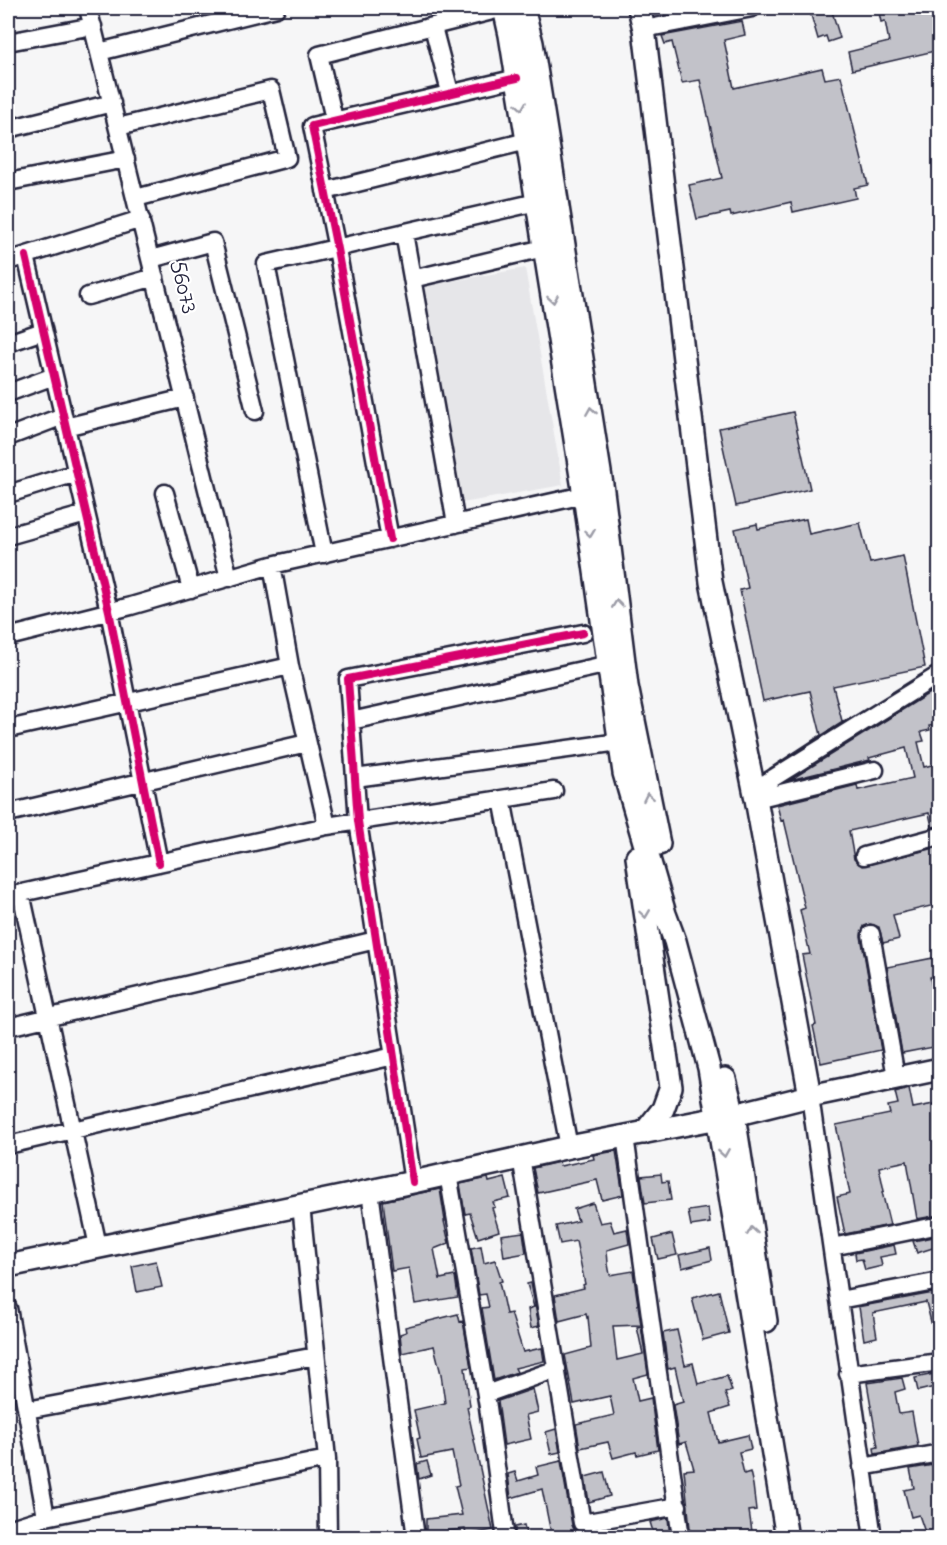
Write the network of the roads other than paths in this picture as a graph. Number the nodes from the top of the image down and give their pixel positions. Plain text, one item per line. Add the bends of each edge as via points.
1 (88, 8) edge
2 (504, 8) edge
3 (523, 8) edge
4 (639, 8) edge
5 (752, 8) edge
6 (266, 9) edge
7 (93, 26) junction
8 (433, 27) junction
9 (644, 28) junction
10 (8, 42) edge
11 (99, 52) junction
12 (517, 78) junction
13 (450, 92) junction
14 (112, 103) junction
15 (334, 119) junction
16 (118, 127) junction
17 (8, 129) edge
18 (527, 141) junction
19 (126, 159) junction
20 (8, 182) edge
21 (325, 191) junction
22 (136, 198) junction
23 (537, 202) junction
24 (141, 219) junction
25 (404, 233) junction
26 (544, 248) junction
27 (337, 249) junction
28 (26, 256) junction
29 (151, 259) junction
30 (8, 261) edge
31 (155, 277) junction
32 (412, 279) junction
33 (88, 296) dead end
34 (43, 331) junction
35 (8, 343) edge
36 (54, 376) junction
37 (8, 393) edge
38 (185, 398) junction
39 (255, 411) dead end
40 (64, 422) junction
41 (8, 437) edge
42 (76, 473) junction
43 (165, 493) dead end
44 (8, 494) edge
45 (584, 495) junction
46 (86, 514) junction
47 (456, 524) junction
48 (8, 536) edge
49 (390, 539) junction
50 (324, 554) junction
51 (272, 565) junction
52 (229, 578) junction
53 (191, 589) junction
54 (109, 611) junction
55 (583, 633) dead end
56 (8, 637) edge
57 (609, 664) junction
58 (290, 666) junction
59 (939, 674) edge
60 (127, 702) junction
61 (351, 721) junction
62 (8, 729) edge
63 (619, 742) junction
64 (307, 743) junction
65 (874, 770) dead end
66 (624, 773) junction
67 (355, 778) junction
68 (142, 782) junction
69 (554, 791) dead end
70 (755, 795) junction
71 (502, 799) junction
72 (8, 813) edge
73 (358, 821) junction
74 (327, 826) junction
75 (939, 836) edge
76 (864, 856) dead end
77 (159, 862) junction
78 (14, 894) edge
79 (871, 934) dead end
80 (376, 939) junction
81 (48, 1017) junction
82 (8, 1027) edge
83 (394, 1056) junction
84 (939, 1068) edge
85 (896, 1077) junction
86 (810, 1096) junction
87 (726, 1116) junction
88 (73, 1130) junction
89 (635, 1134) junction
90 (8, 1144) edge
91 (569, 1147) junction
92 (521, 1158) junction
93 (448, 1174) junction
94 (413, 1182) junction
95 (370, 1191) junction
96 (301, 1205) junction
97 (939, 1226) edge
98 (98, 1246) junction
99 (832, 1247) junction
100 (8, 1266) edge
101 (939, 1281) edge
102 (839, 1300) junction
103 (8, 1308) edge
104 (316, 1356) junction
105 (939, 1362) edge
106 (556, 1370) junction
107 (848, 1374) junction
108 (486, 1394) junction
109 (27, 1410) junction
110 (939, 1453) edge
111 (327, 1458) junction
112 (862, 1467) junction
113 (678, 1506) junction
114 (46, 1517) junction
115 (8, 1529) edge
116 (328, 1538) edge
117 (416, 1538) edge
118 (503, 1538) edge
119 (681, 1538) edge
120 (787, 1538) edge
121 (800, 1538) edge
122 (873, 1538) edge

1 - 7 street, 56073
2 - 8 street
2 - 12 main road
87 -> 3 main road via 707,1008 655,831 627,686 600,468 532,43
4 - 9 main road
5 - 9 street
6 - 11 street
7 - 10 street
7 - 11 street, 56073
8 - 13 street
8 - 15 street via 320,55
9 - 70 main road via 711,582
11 - 14 street, 56073
12 - 13 street
12 -> 18 main road
13 - 15 street
14 - 16 street, 56073
14 - 17 street
15 - 21 street via 312,126
16 - 19 street, 56073
16 - 22 street via 271,90 287,158
18 - 21 street
18 - 23 main road
19 - 20 street
19 - 22 street, 56073
21 - 27 street
22 - 24 street, 56073
23 - 25 street
23 - 26 main road
24 - 28 street
24 - 29 street, 56073
25 - 27 street
25 - 32 street
26 - 32 street
26 -> 45 main road
27 - 49 street
27 - 50 street via 266,264
28 - 30 street
28 - 34 street
29 - 31 street, 56073
29 - 39 street via 213,242
31 - 33 street
31 - 38 street, 56073
32 - 47 street
34 - 35 street
34 - 36 street
36 - 37 street
36 - 40 street
38 - 40 street
38 - 52 street, 56073
40 - 41 street
40 - 42 street
42 - 44 street
42 - 46 street
43 - 53 street
45 - 47 street
45 -> 57 main road
46 - 48 street
46 - 54 street
47 - 49 street
49 - 50 street
50 - 51 street
51 - 52 street
51 - 58 street
52 - 53 street
53 - 54 street
54 - 56 street
54 - 60 street
55 - 61 street via 348,679
57 - 61 street
57 - 63 main road
58 - 60 street
58 - 64 street
59 - 70 street
60 - 62 street
60 - 68 street
61 - 67 street
63 - 66 main road
63 - 67 street
64 - 68 street
64 - 74 street
65 - 70 street
66 - 87 main road
66 -> 89 main road via 671,1087 663,1109
67 - 73 street
68 - 72 street
68 - 77 street
69 - 71 street
70 - 86 main road
71 - 73 street
71 - 91 street
73 - 74 street
73 - 80 street
74 - 77 street
75 - 76 street
77 - 78 street
78 - 81 street
79 - 85 street
80 - 81 street
80 - 83 street
81 - 82 street
81 - 88 street
83 - 88 street
83 - 94 street
84 - 85 main road
85 - 86 main road
86 - 87 main road
86 - 99 street
87 - 89 main road
87 -> 120 main road
121 -> 87 main road
88 - 90 street
88 - 98 street
89 - 91 main road
89 - 113 street
91 - 92 main road
92 - 93 main road
92 - 106 street
93 - 94 main road
93 - 108 street
94 - 95 main road
95 - 96 main road
95 - 117 street
96 - 98 main road
96 - 104 street
97 - 99 street
98 - 100 main road
99 - 102 street
101 - 102 street
102 - 107 street
103 - 109 street
104 - 109 street
104 - 111 street
105 - 107 street
106 - 108 street
106 - 113 street via 582,1523
107 - 112 street
108 - 118 street via 506,1533
109 - 114 street
110 - 112 street
111 - 114 street
111 - 116 street
112 - 122 street
113 - 119 street
114 - 115 street

